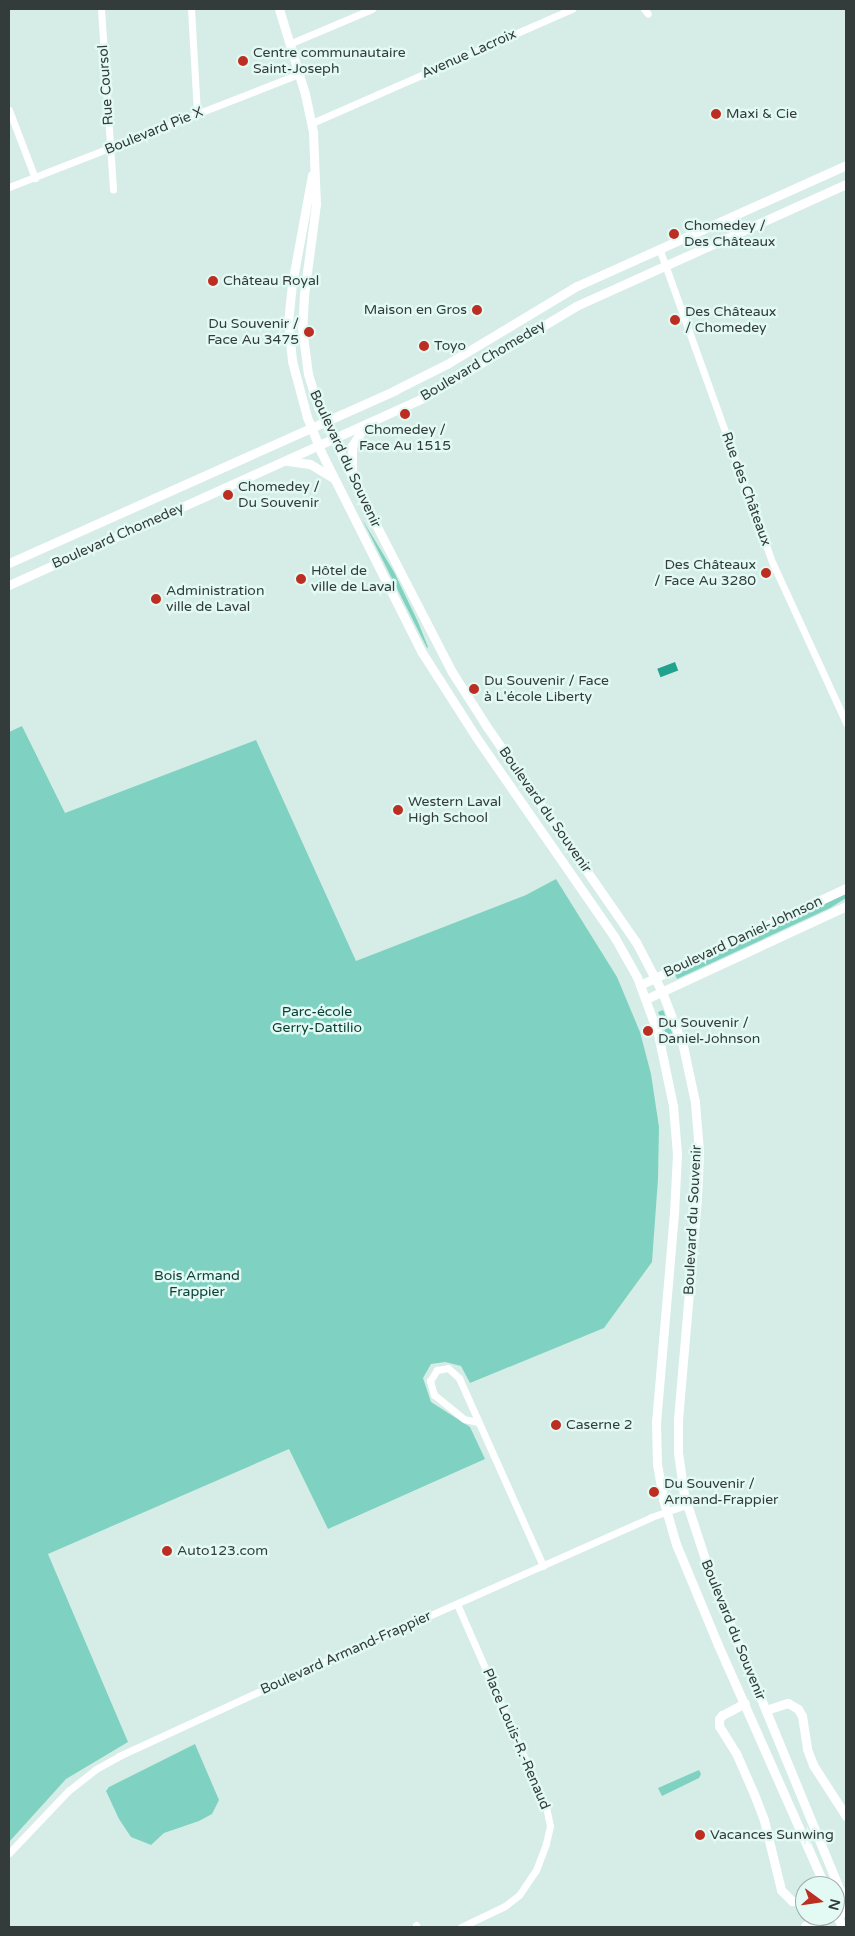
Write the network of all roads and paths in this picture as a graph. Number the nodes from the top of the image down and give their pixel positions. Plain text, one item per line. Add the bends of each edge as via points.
1 (101, 9) edge
2 (190, 9) edge
3 (278, 9) edge
4 (372, 9) edge
5 (572, 9) edge
6 (290, 44) junction
7 (299, 74) junction
8 (9, 110) edge
9 (197, 114) junction
10 (312, 123) junction
11 (111, 148) junction
12 (314, 159) junction
13 (846, 165) edge
14 (35, 178) junction
15 (846, 184) edge
16 (9, 187) edge
17 (113, 190) dead end
18 (659, 248) junction
19 (666, 265) junction
20 (325, 423) junction
21 (365, 425) junction
22 (312, 428) junction
23 (333, 439) junction
24 (319, 446) junction
25 (286, 461) junction
26 (352, 479) junction
27 (335, 480) junction
28 (9, 563) edge
29 (9, 584) edge
30 (846, 723) edge
31 (846, 888) edge
32 (846, 906) edge
33 (656, 978) junction
34 (640, 985) junction
35 (662, 992) junction
36 (646, 999) junction
37 (478, 1422) junction
38 (686, 1504) junction
39 (666, 1511) junction
40 (543, 1566) junction
41 (457, 1604) junction
42 (745, 1703) junction
43 (766, 1710) junction
44 (846, 1816) edge
45 (26, 1836) junction
46 (9, 1853) edge
47 (9, 1859) edge
48 (820, 1876) edge
49 (795, 1901) edge
50 (846, 1904) edge
51 (461, 1927) edge

1 - 11 street, Rue Coursol
2 - 9 street
3 - 6 street
4 - 6 street
5 - 10 street, Avenue Lacroix
6 - 7 street
7 - 9 street, Boulevard Pie X
7 - 10 street
8 - 14 street
9 - 11 street, Boulevard Pie X
10 - 12 street
11 - 14 street, Boulevard Pie X
11 - 17 street, Rue Coursol
12 - 20 street, Boulevard du Souvenir via 316,204 304,295 303,336 310,382
12 - 22 street, Boulevard du Souvenir via 288,325 296,381
13 - 18 street, Boulevard Chomedey
14 - 16 street, Boulevard Pie X
15 - 19 street, Boulevard Chomedey
18 - 19 street, Rue des Châteaux
18 - 20 street, Boulevard Chomedey via 555,298 431,373
19 - 21 street, Boulevard Chomedey via 569,309 441,389
19 - 30 street, Rue des Châteaux via 773,564
20 - 22 street, Boulevard Chomedey
20 - 23 street, Boulevard du Souvenir
21 - 23 street, Boulevard Chomedey
21 - 26 street via 352,446
22 - 24 street, Boulevard du Souvenir
22 - 28 street, Boulevard Chomedey
23 - 24 street, Boulevard Chomedey
23 - 26 street, Boulevard du Souvenir
24 - 25 street, Boulevard Chomedey
24 - 27 street, Boulevard du Souvenir
25 - 27 street via 310,464
25 - 29 street, Boulevard Chomedey
26 - 33 street, Boulevard du Souvenir via 455,677 613,907
27 - 34 street, Boulevard du Souvenir via 421,651 476,737 608,927
31 - 33 street, Boulevard Daniel-Johnson
32 - 35 street, Boulevard Daniel-Johnson
33 - 34 street, Boulevard Daniel-Johnson
33 - 35 street, Boulevard du Souvenir
34 - 36 street, Boulevard du Souvenir
35 - 36 street, Boulevard Daniel-Johnson
35 - 38 street, Boulevard du Souvenir via 683,1046 695,1102 698,1138 697,1198 678,1420 678,1452
36 - 39 street, Boulevard du Souvenir via 667,1070 676,1141 676,1193 656,1433 657,1464
37 - 37 street via 457,1374 448,1368 437,1370 430,1380 434,1395 464,1419
37 - 40 street
38 - 39 street, Boulevard Armand-Frappier
38 - 43 street, Boulevard du Souvenir via 712,1580
39 - 40 street, Boulevard Armand-Frappier
39 - 42 street, Boulevard du Souvenir via 676,1544
40 - 41 street, Boulevard Armand-Frappier
41 - 45 street, Boulevard Armand-Frappier via 119,1756 68,1791
41 - 51 street, Place Louis-R.-Renaud via 546,1806 550,1826 536,1870 520,1895 506,1906
42 - 48 street, Boulevard du Souvenir
42 - 49 street via 722,1715 719,1726 736,1753 756,1799 781,1890
43 - 44 street via 784,1703 798,1709 813,1765
43 - 50 street, Boulevard du Souvenir
45 - 46 street, Boulevard Armand-Frappier
45 - 47 street, Boulevard Armand-Frappier

